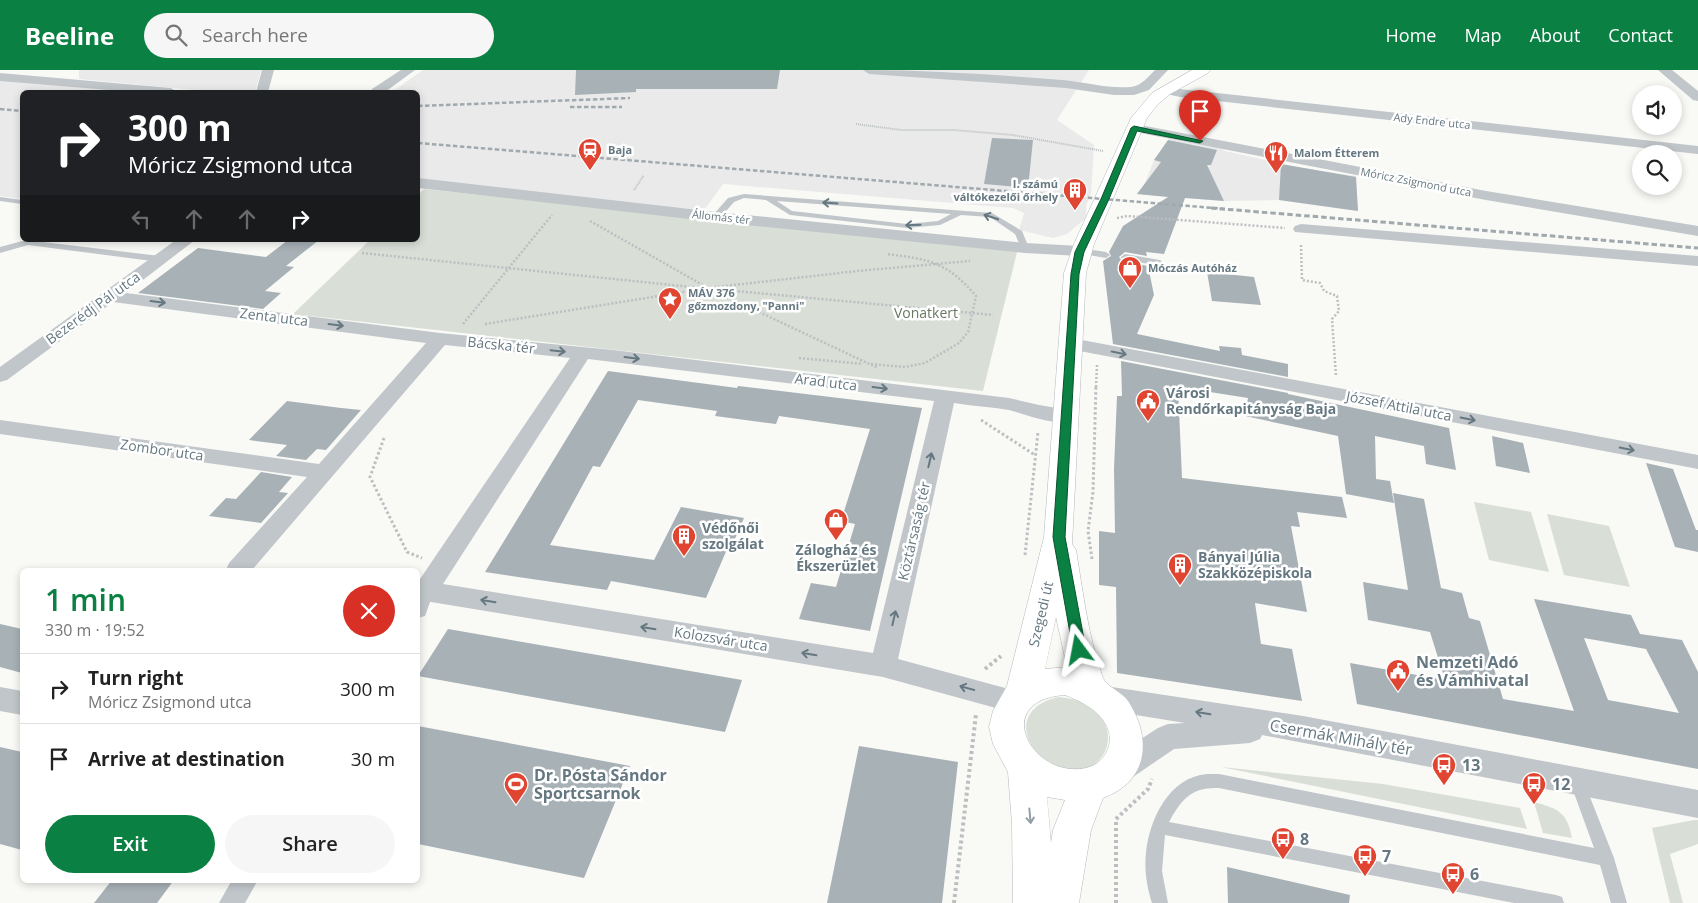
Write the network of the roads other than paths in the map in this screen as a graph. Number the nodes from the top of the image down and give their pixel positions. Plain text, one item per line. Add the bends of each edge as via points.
1 (268, 70) edge
2 (409, 70) edge
3 (869, 70) edge
4 (1162, 70) edge
5 (1203, 70) edge
6 (1664, 70) edge
7 (0, 77) edge
8 (148, 90) edge
9 (263, 90) edge
10 (380, 90) edge
11 (1167, 90) junction
12 (1698, 97) edge
13 (1134, 128) junction
14 (1698, 150) edge
15 (420, 183) edge
16 (768, 198) junction
17 (0, 199) edge
18 (20, 202) edge
19 (959, 213) junction
20 (716, 217) junction
21 (1301, 229) road end
22 (1698, 231) edge
23 (184, 242) edge
24 (1025, 248) junction
25 (0, 250) edge
26 (1080, 252) junction
27 (1106, 255) dead end
28 (1125, 258) dead end
29 (160, 259) junction
30 (1698, 261) edge
31 (1160, 263) dead end
32 (1075, 276) junction
33 (109, 296) junction
34 (440, 339) junction
35 (1071, 344) junction
36 (583, 353) junction
37 (0, 376) edge
38 (945, 396) junction
39 (1067, 416) junction
40 (0, 427) edge
41 (1698, 462) edge
42 (325, 472) junction
43 (1059, 537) junction
44 (240, 568) edge
45 (420, 598) edge
46 (883, 666) junction
47 (1097, 693) junction
48 (1019, 696) junction
49 (0, 699) edge
50 (20, 703) edge
51 (1303, 730) junction
52 (1026, 767) junction
53 (1103, 778) junction
54 (1576, 780) junction
55 (1698, 804) edge
56 (1159, 827) junction
57 (1606, 858) junction
58 (244, 883) edge
59 (231, 903) edge
60 (1033, 903) edge
61 (1059, 903) edge
62 (1160, 903) edge
63 (1556, 903) edge
64 (1619, 903) edge

1 - 9 street
2 - 10 street
3 - 4 street via 1134,91 1145,88
5 - 11 main road, Szegedi út
6 - 12 street
7 - 8 street
11 - 13 main road, Szegedi út via 1145,108
11 - 14 street, Ady Endre utca
13 - 22 street, Móricz Zsigmond utca via 1450,189
13 - 26 main road, Szegedi út
15 - 20 street, Állomás tér
19 -> 16 lane
19 -> 16 lane via 940,223 907,226 790,213
16 - 20 lane via 744,196 731,200
17 - 18 lane
24 -> 19 lane via 1019,233 992,215
20 - 24 street, Állomás tér
21 - 30 street
23 - 29 street, Bezerédj Pál utca
24 - 26 street, Állomás tér
24 - 32 street, Állomás tér via 1051,259
25 - 29 lane via 28,242
26 - 27 lane
26 - 32 main road, Szegedi út
28 - 31 lane
29 - 33 street, Bezerédj Pál utca
32 - 35 main road, Szegedi út
33 -> 34 street, Zenta utca
33 - 37 street, Bezerédj Pál utca
34 -> 36 street, Bácska tér
34 - 42 street
35 - 39 main road, Szegedi út
35 -> 41 street, József Attila utca
36 -> 38 street, Arad utca
36 - 45 street
38 - 39 street, Arad utca
46 -> 38 street, Köztársaság tér
39 - 43 main road, Szegedi út
40 - 42 street, Zombor utca
42 - 44 street
43 - 47 main road, Szegedi út via 1074,631
43 - 48 main road, Szegedi út
46 -> 45 street, Kolozsvár utca
48 -> 46 street, Kolozsvár utca via 979,692
47 - 48 main road via 1066,681 1046,682
51 -> 47 street, Csermák Mihály tér
47 - 53 main road via 1114,707 1124,723 1128,740 1126,756
48 - 52 main road via 1007,716 1007,733 1013,751
49 - 50 street
51 - 53 street via 1226,731 1168,737
51 - 54 street, Csermák Mihály tér
52 - 53 main road via 1043,779 1064,786
52 -> 60 main road
53 - 61 main road via 1072,830
54 - 55 street, Csermák Mihály tér
54 - 57 lane
56 - 57 lane via 1180,792 1197,782 1219,780
56 - 62 lane via 1153,856 1154,883
56 - 63 lane
57 - 64 lane
58 - 59 street

